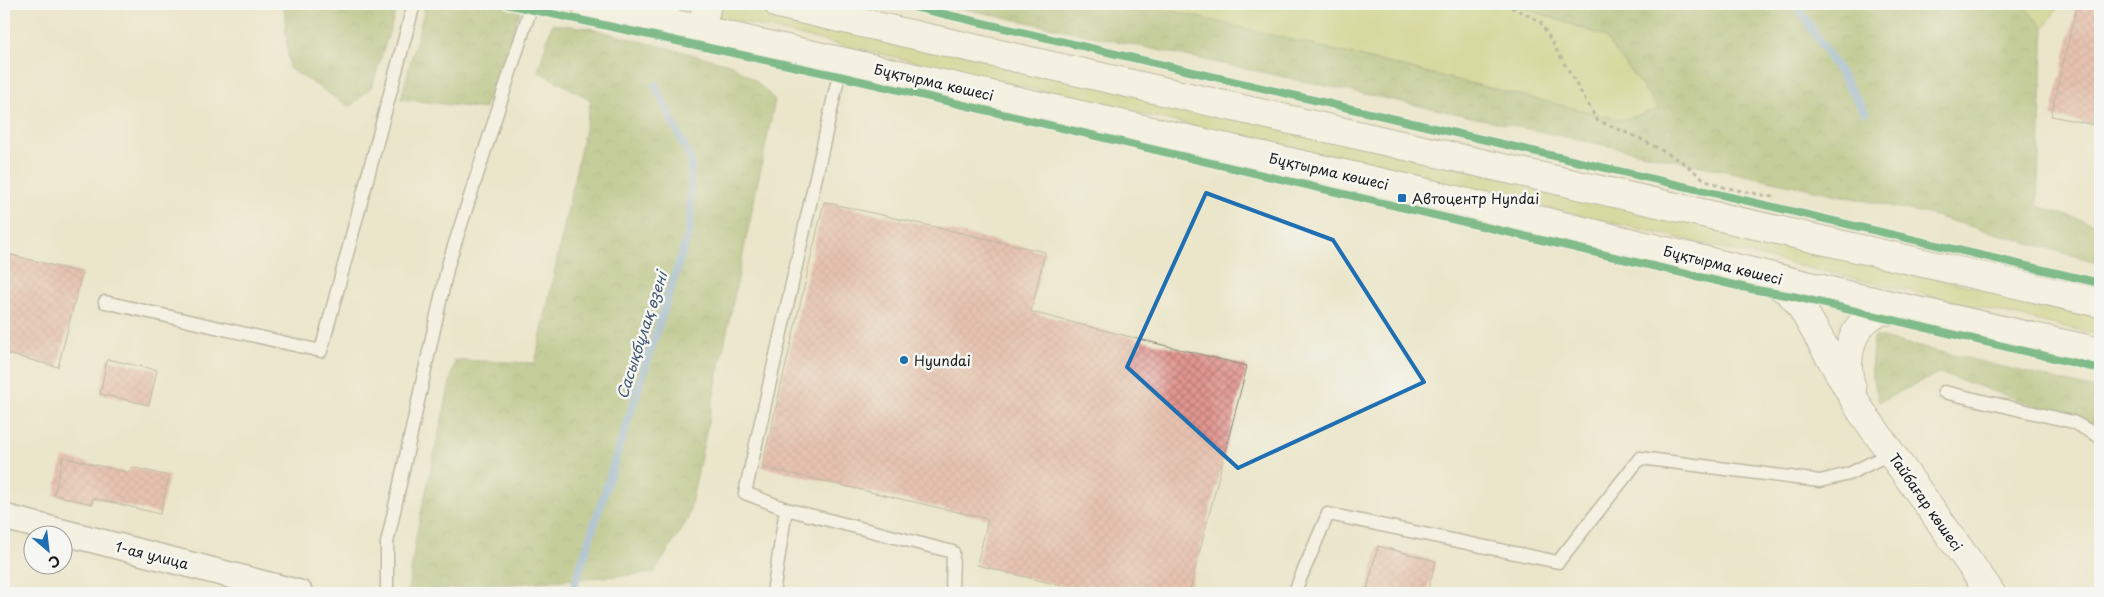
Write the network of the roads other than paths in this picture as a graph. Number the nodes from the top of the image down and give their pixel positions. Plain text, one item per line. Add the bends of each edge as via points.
1 (414, 4) edge
2 (532, 4) edge
3 (586, 4) edge
4 (707, 4) edge
5 (778, 4) edge
6 (701, 30) junction
7 (842, 61) junction
8 (1754, 273) junction
9 (105, 302) dead end
10 (2100, 303) edge
11 (1920, 311) junction
12 (2100, 352) edge
13 (1944, 392) dead end
14 (1861, 411) junction
15 (2100, 437) edge
16 (1891, 453) junction
17 (786, 509) junction
18 (4, 517) edge
19 (300, 593) edge
20 (387, 593) edge
21 (773, 593) edge
22 (952, 593) edge
23 (1294, 593) edge
24 (1991, 593) edge

1 - 9 lane via 321,351
2 - 20 lane via 448,265 387,543
3 - 6 main road, Бұқтырма көшесі
4 - 6 main road
5 - 10 main road
6 - 7 main road, Бұқтырма көшесі
7 - 8 main road, Бұқтырма көшесі via 1401,187
7 - 17 lane via 745,493
8 - 11 main road, Бұқтырма көшесі
8 - 14 main road via 1780,286 1798,303
11 - 12 main road, Бұқтырма көшесі
11 - 14 main road via 1884,311 1860,326 1851,344 1848,364 1850,382
13 - 15 lane via 2073,422
14 - 16 main road, Тайбағар көшесі
16 - 23 lane via 1849,474 1820,481 1640,458 1558,562 1328,514
16 - 24 main road, Тайбағар көшесі
17 - 21 lane
17 - 22 lane via 953,552
18 - 19 street, 1-ая улица

